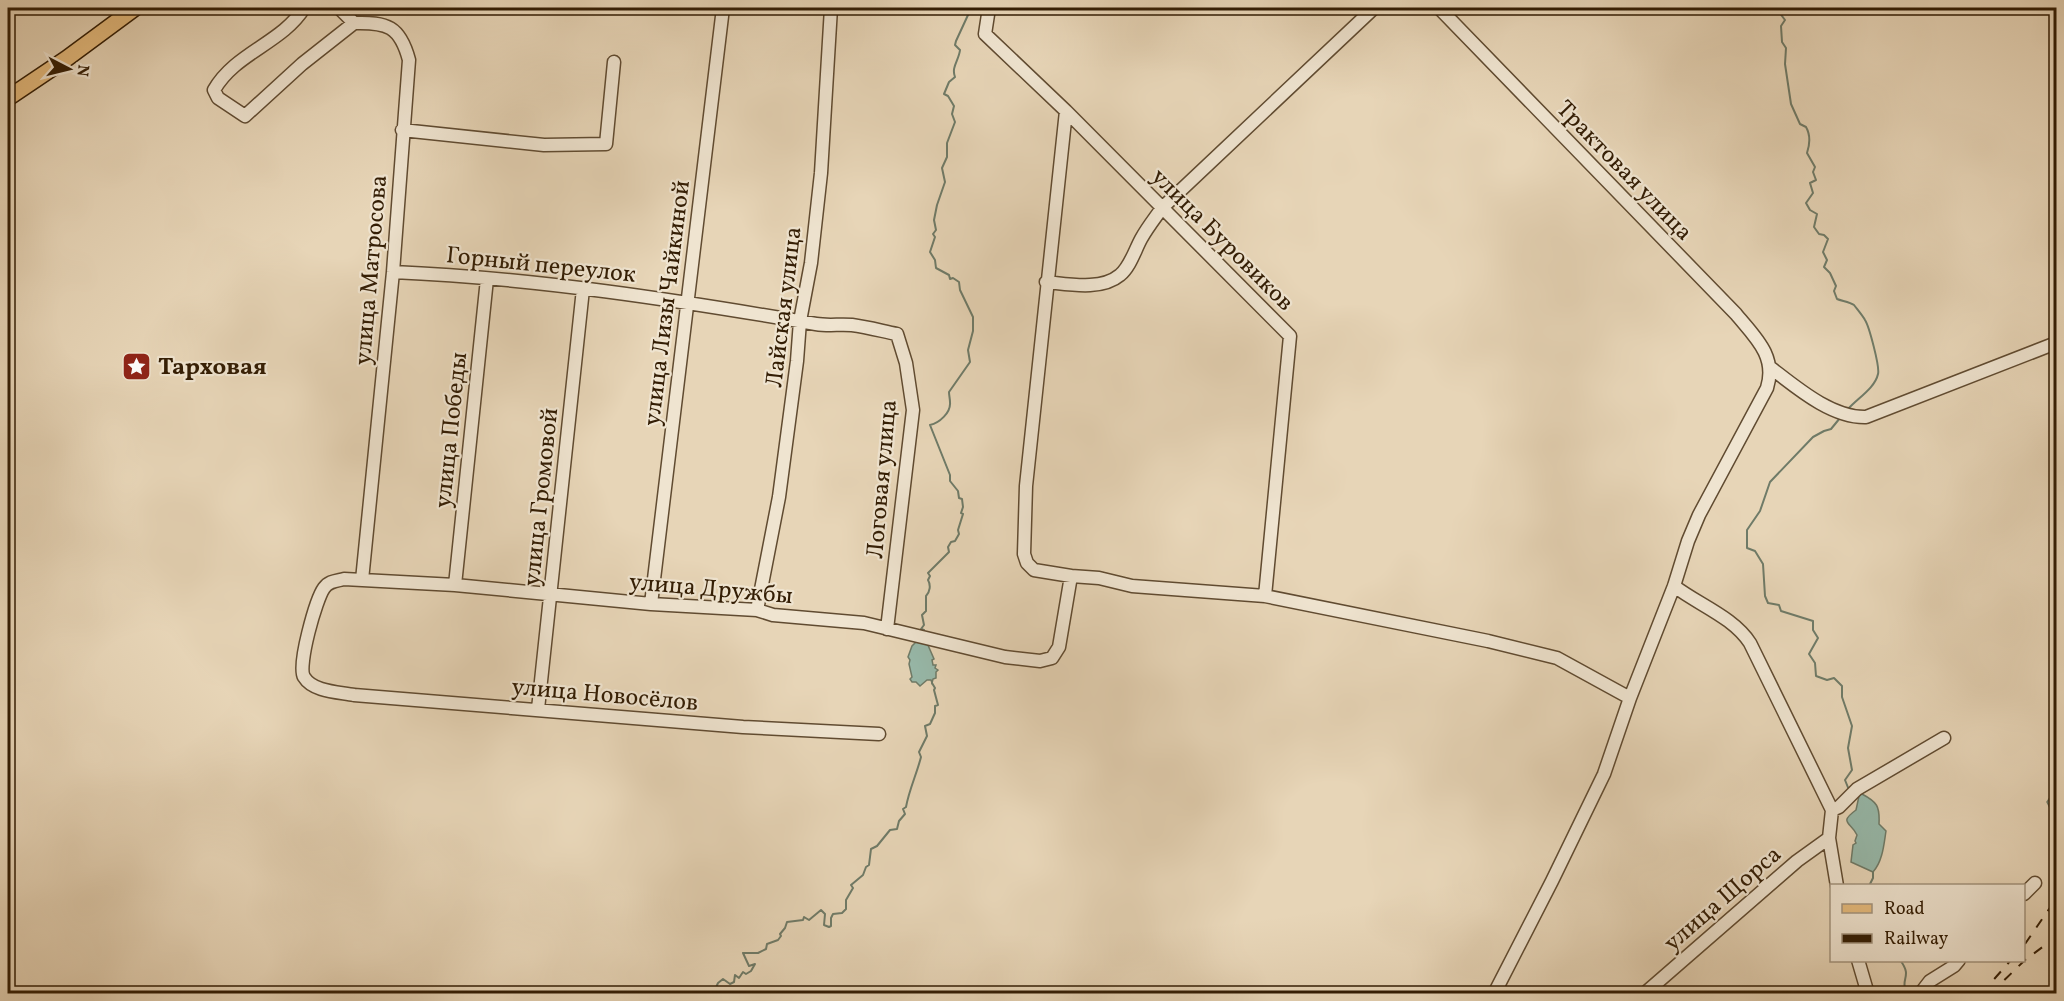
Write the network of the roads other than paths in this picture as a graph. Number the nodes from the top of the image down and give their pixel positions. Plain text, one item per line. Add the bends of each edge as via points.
1 (135, 8) edge
2 (304, 8) edge
3 (339, 8) edge
4 (723, 8) edge
5 (831, 8) edge
6 (988, 8) edge
7 (1374, 8) edge
8 (1439, 8) edge
9 (354, 23) junction
10 (614, 62) dead end
11 (8, 98) edge
12 (1066, 111) junction
13 (402, 130) junction
14 (1162, 208) junction
15 (393, 272) junction
16 (488, 279) junction
17 (1046, 282) junction
18 (583, 289) junction
19 (688, 303) junction
20 (800, 321) junction
21 (897, 334) joint
22 (2056, 343) edge
23 (1771, 368) junction
24 (1789, 382) junction
25 (1767, 387) junction
26 (1071, 576) junction
27 (362, 580) junction
28 (455, 585) junction
29 (1674, 586) junction
30 (551, 594) junction
31 (1265, 596) junction
32 (651, 604) junction
33 (757, 610) junction
34 (887, 629) junction
35 (327, 691) joint
36 (1630, 698) junction
37 (538, 709) junction
38 (879, 734) dead end
39 (1944, 738) dead end
40 (1832, 810) junction
41 (1829, 838) junction
42 (2035, 883) dead end
43 (1837, 884) edge
44 (2025, 893) edge
45 (1859, 962) edge
46 (1957, 962) edge
47 (1494, 993) edge
48 (1644, 993) edge
49 (1868, 993) edge
50 (1920, 993) edge

1 - 11 main road
2 - 9 street via 279,33 224,75 214,90 218,98 244,116
3 - 9 street
4 - 19 street, улица Лизы Чайкиной
5 - 20 street, Лайская улица via 821,173
6 - 12 street, улица Буровиков via 985,34
7 - 14 street
8 - 23 street, Трактовая улица via 1736,314 1762,346
9 - 13 street, улица Матросова via 385,25 400,35 409,60
10 - 13 street via 606,144 544,145
12 - 14 street, улица Буровиков
12 - 17 street
13 - 15 street, улица Матросова
14 - 17 street via 1120,275 1088,285
14 - 31 street, улица Буровиков via 1290,336
15 - 16 street, Горный переулок
15 - 27 street, улица Матросова
16 - 18 street, Горный переулок
16 - 28 street, улица Победы
17 - 26 street via 1026,486 1024,554 1034,570
18 - 19 street, Горный переулок
18 - 30 street, улица Громовой
19 - 20 street, Горный переулок
19 - 32 street, улица Лизы Чайкиной
20 - 21 street, Горный переулок
20 - 33 street, Лайская улица via 779,497
21 - 34 street, Логовая улица via 913,410
22 - 24 street via 1866,417 1854,417 1828,407
23 - 24 street
23 - 25 street
24 - 25 street
25 - 29 street via 1699,515
26 - 31 street
26 - 34 street, улица Дружбы via 1059,647 1052,658 1040,662
27 - 28 street, улица Дружбы
27 - 35 street, улица Дружбы via 331,582 323,590 305,643 302,676 311,685
28 - 30 street, улица Дружбы
29 - 36 street
29 - 40 street via 1744,634
30 - 32 street, улица Дружбы
30 - 37 street, улица Громовой
31 - 36 street via 1557,658
32 - 33 street, улица Дружбы
33 - 34 street, улица Дружбы
35 - 37 street, улица Новосёлов
36 - 47 street via 1604,774
37 - 38 street, улица Новосёлов
39 - 40 street via 1857,789
40 - 41 street
41 - 43 street
41 - 48 street, улица Щорса
42 - 44 street
45 - 49 street
46 - 50 street

